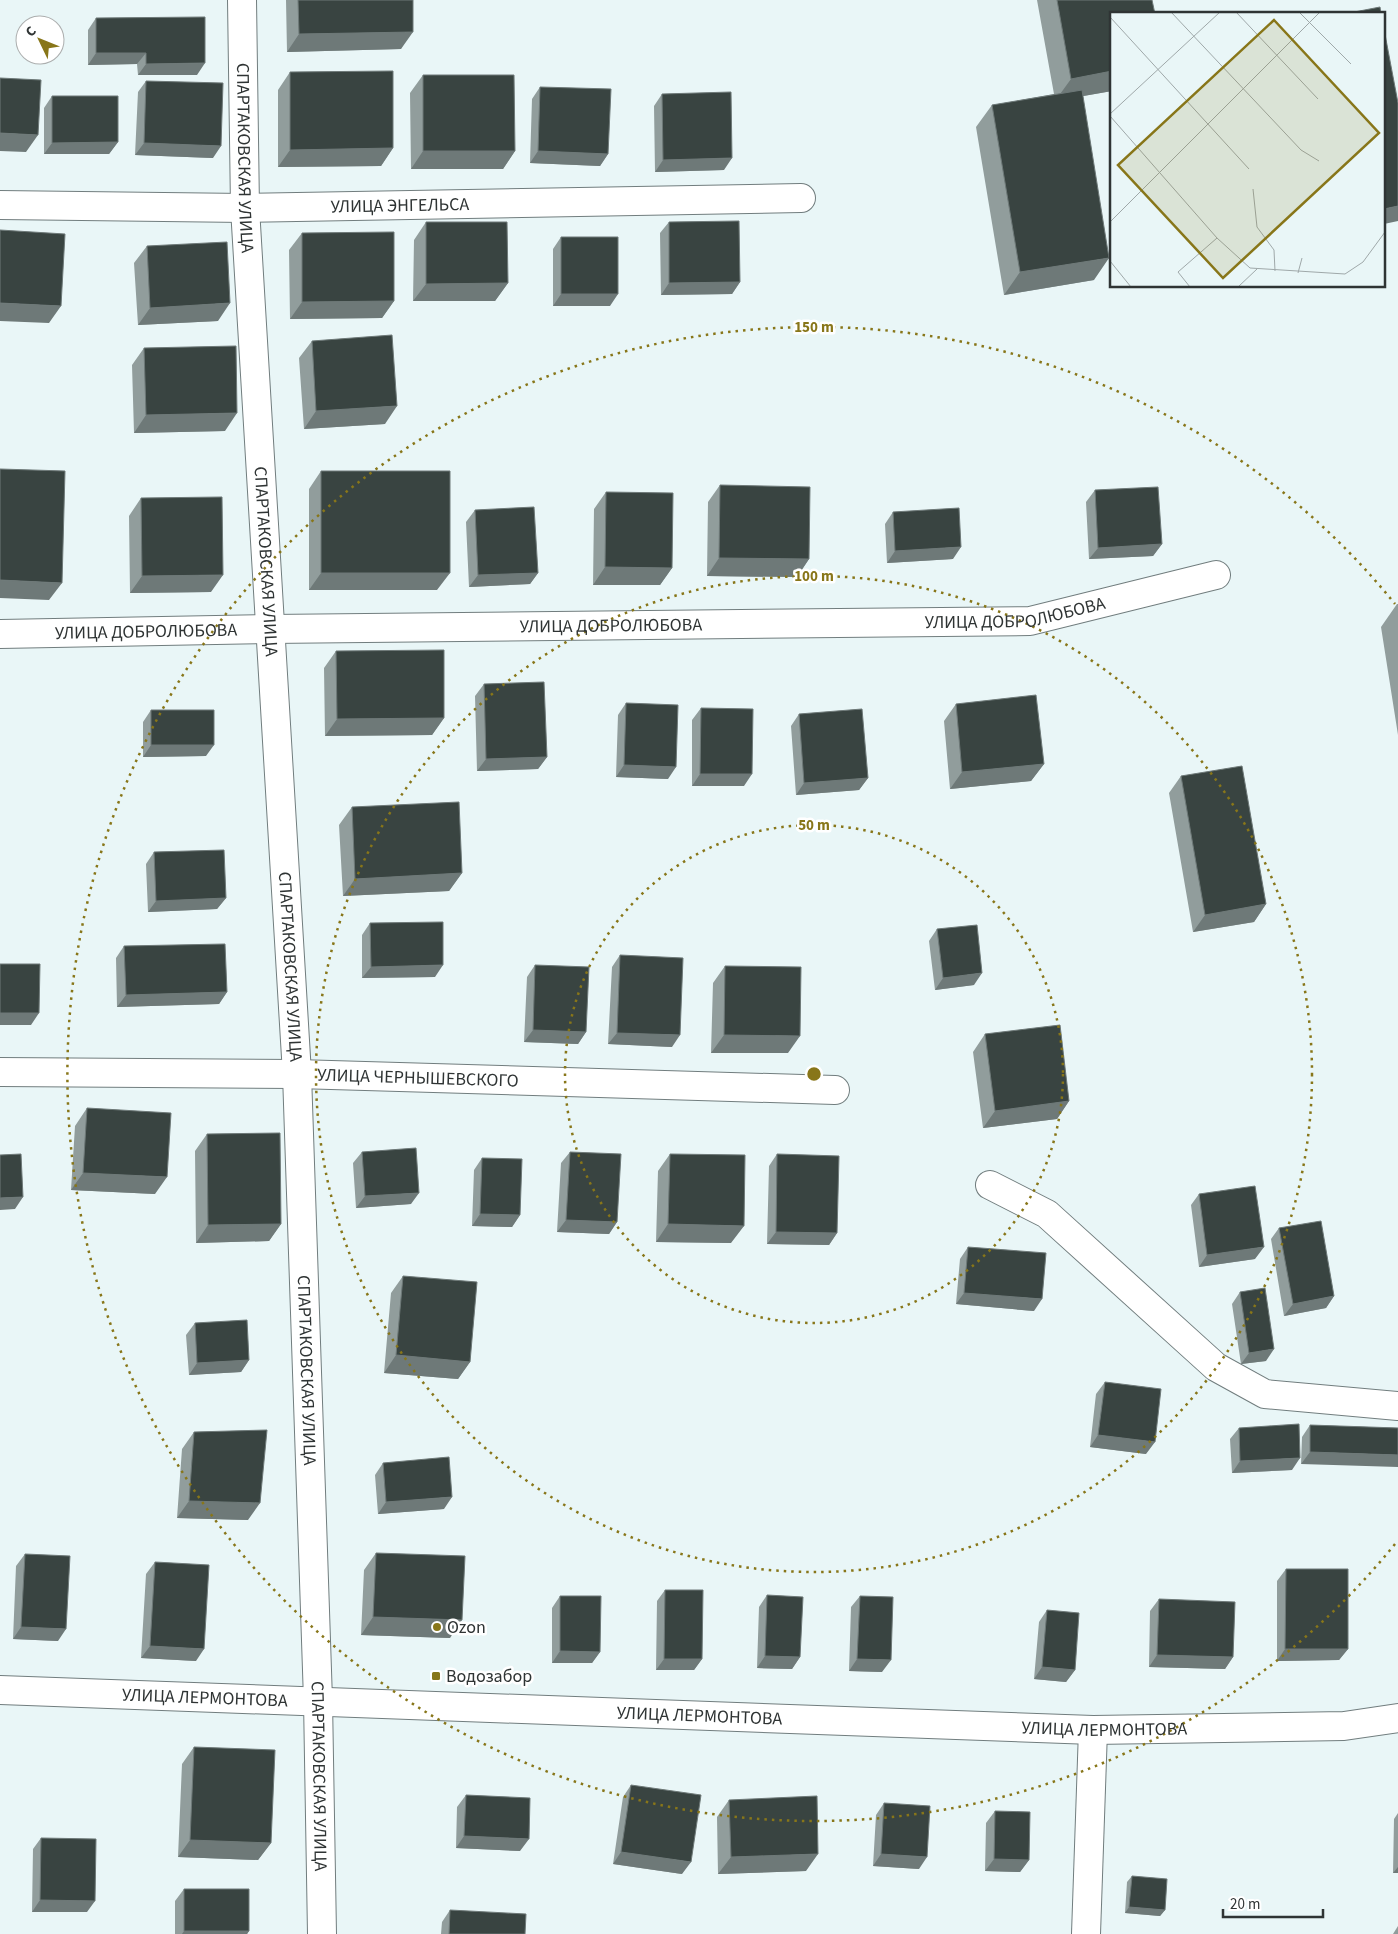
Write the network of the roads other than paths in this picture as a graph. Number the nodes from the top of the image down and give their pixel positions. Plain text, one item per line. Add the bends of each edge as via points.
1 (242, 0) edge
2 (801, 198) dead end
3 (0, 205) edge
4 (245, 208) junction
5 (1216, 575) dead end
6 (270, 629) junction
7 (0, 634) edge
8 (0, 1072) edge
9 (297, 1074) junction
10 (835, 1090) dead end
11 (990, 1185) dead end
12 (1398, 1406) edge
13 (0, 1690) edge
14 (318, 1700) junction
15 (1398, 1718) edge
16 (1093, 1730) junction
17 (322, 1934) edge
18 (1086, 1934) edge

1 - 4 street, СПАРТАКОВСКАЯ УЛИЦА
2 - 4 street, УЛИЦА ЭНГЕЛЬСА
3 - 4 street, УЛИЦА ЭНГЕЛЬСА
4 - 6 street, СПАРТАКОВСКАЯ УЛИЦА
5 - 6 street, УЛИЦА ДОБРОЛЮБОВА via 1030,621
6 - 7 street, УЛИЦА ДОБРОЛЮБОВА
6 - 9 street, СПАРТАКОВСКАЯ УЛИЦА
8 - 9 street, УЛИЦА ЧЕРНЫШЕВСКОГО
9 - 10 street, УЛИЦА ЧЕРНЫШЕВСКОГО
9 - 14 street, СПАРТАКОВСКАЯ УЛИЦА
11 - 12 street via 1047,1214 1216,1367 1265,1394
13 - 14 street, УЛИЦА ЛЕРМОНТОВА
14 - 16 street, УЛИЦА ЛЕРМОНТОВА
14 - 17 street, СПАРТАКОВСКАЯ УЛИЦА
15 - 16 street, УЛИЦА ЛЕРМОНТОВА via 1344,1726
16 - 18 street

